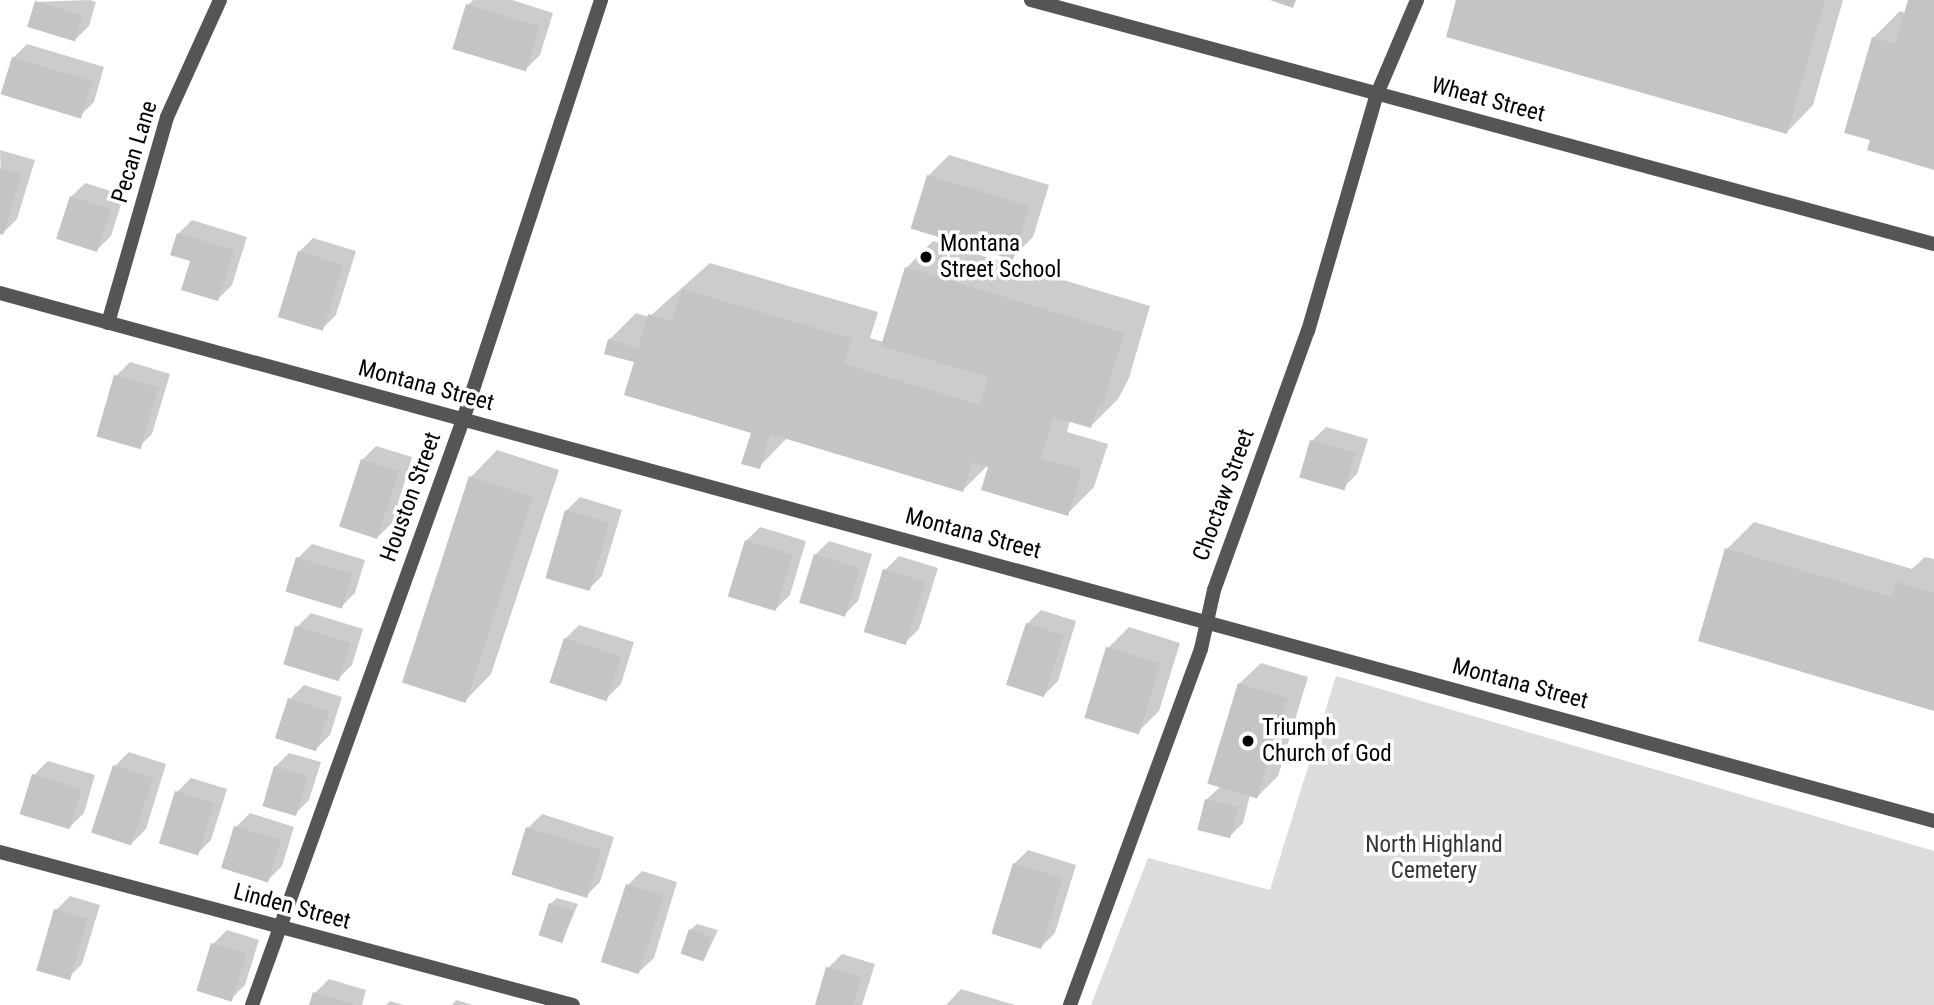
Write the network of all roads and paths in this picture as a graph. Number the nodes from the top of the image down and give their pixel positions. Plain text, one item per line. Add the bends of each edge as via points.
1 (220, 0) edge
2 (601, 0) edge
3 (1031, 0) edge
4 (1417, 0) edge
5 (1377, 94) junction
6 (1934, 244) edge
7 (0, 293) edge
8 (108, 323) junction
9 (463, 420) junction
10 (1207, 621) junction
11 (1934, 821) edge
12 (0, 852) edge
13 (280, 928) junction
14 (252, 1005) edge
15 (573, 1005) edge
16 (1070, 1005) edge

1 - 8 street, Pecan Lane via 167,117
2 - 9 street, Houston Street
3 - 5 street, Wheat Street
4 - 5 street, Choctaw Street
5 - 6 street, Wheat Street
5 - 10 street, Choctaw Street via 1308,331 1214,590
7 - 8 street, Montana Street
8 - 9 street, Montana Street
9 - 10 street, Montana Street
9 - 13 street, Houston Street
10 - 11 street, Montana Street
10 - 16 street, Choctaw Street via 1201,649
12 - 13 street, Linden Street
13 - 14 street, Houston Street
13 - 15 street, Linden Street

